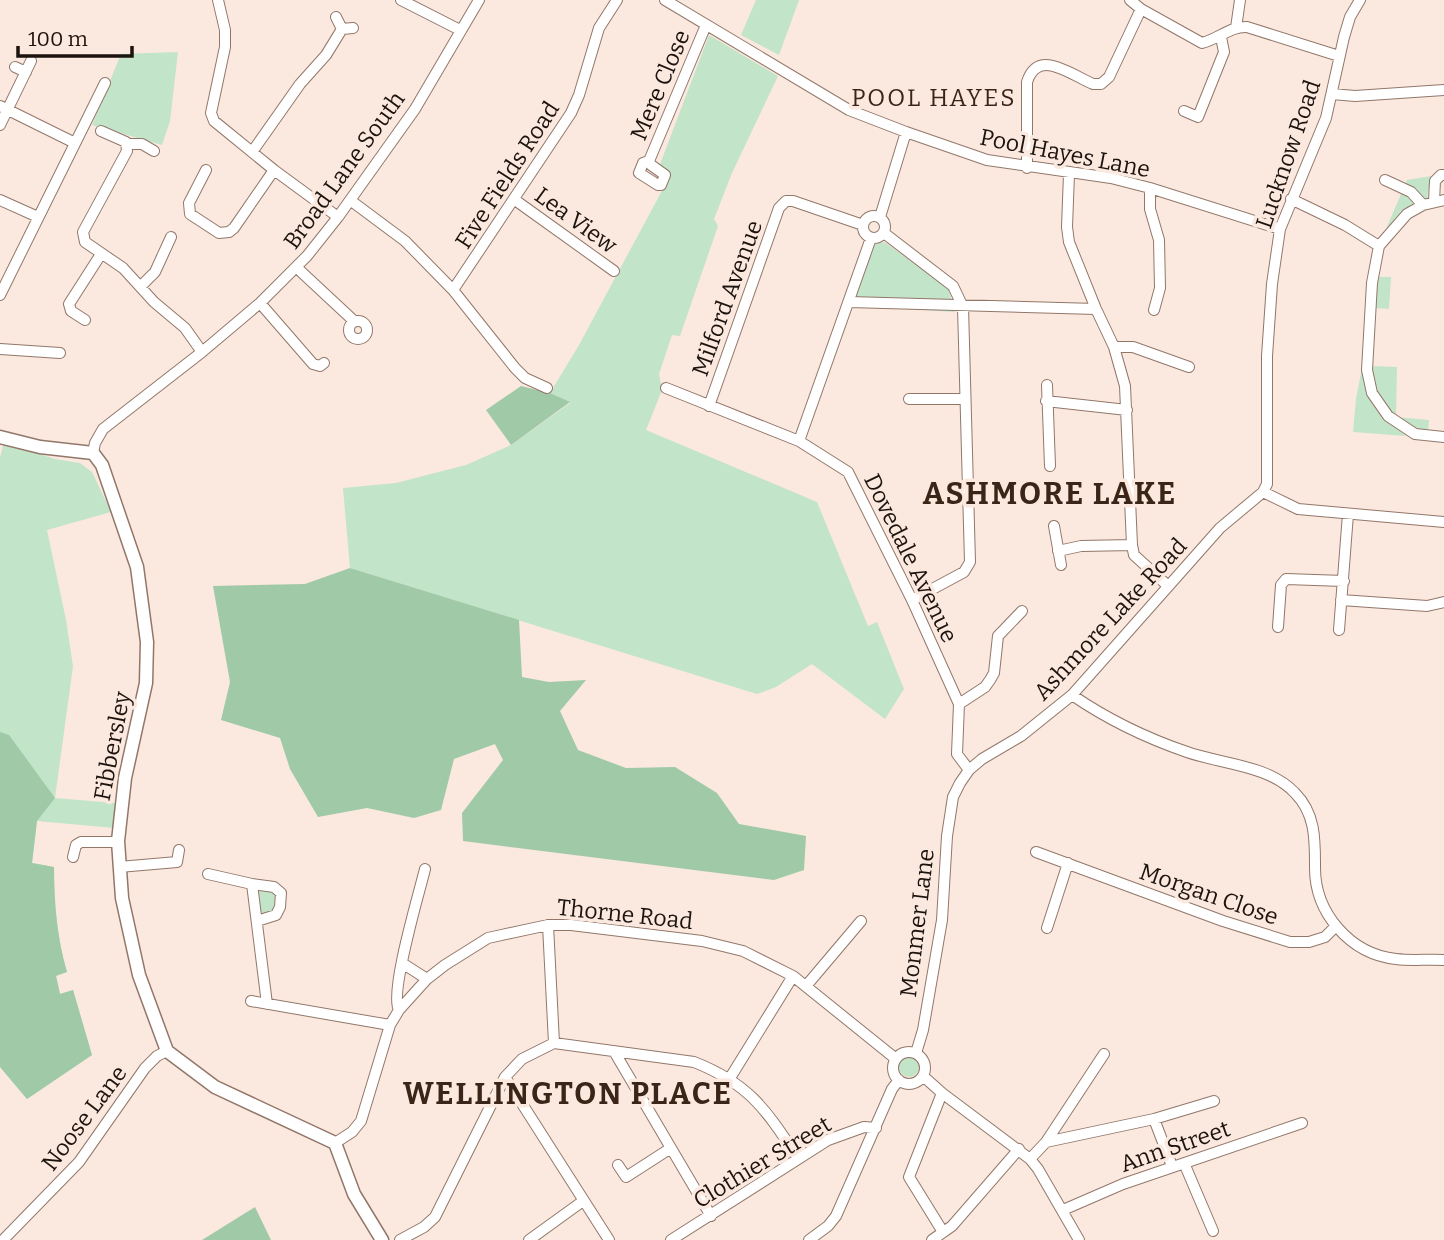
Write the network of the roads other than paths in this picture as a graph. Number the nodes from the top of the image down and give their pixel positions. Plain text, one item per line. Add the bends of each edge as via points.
1 (218, 0) edge
2 (401, 0) edge
3 (479, 0) edge
4 (617, 0) edge
5 (1130, 0) edge
6 (1240, 0) edge
7 (1360, 0) edge
8 (670, 1) edge
9 (1141, 9) junction
10 (337, 17) dead end
11 (706, 24) junction
12 (353, 28) dead end
13 (1236, 28) junction
14 (342, 29) junction
15 (460, 30) junction
16 (1221, 37) junction
17 (1339, 56) junction
18 (31, 61) dead end
19 (15, 67) dead end
20 (26, 72) junction
21 (105, 83) dead end
22 (1444, 90) edge
23 (1332, 94) junction
24 (4, 108) edge
25 (1184, 111) dead end
26 (0, 125) edge
27 (101, 131) dead end
28 (906, 132) junction
29 (75, 143) junction
30 (127, 144) junction
31 (154, 151) dead end
32 (252, 152) junction
33 (649, 161) dead end
34 (1027, 168) junction
35 (206, 170) dead end
36 (274, 170) junction
37 (1069, 174) junction
38 (1444, 175) edge
39 (1385, 180) dead end
40 (1150, 188) junction
41 (1291, 199) junction
42 (0, 200) edge
43 (350, 200) junction
44 (515, 200) junction
45 (1439, 200) edge
46 (1423, 205) junction
47 (38, 217) junction
48 (338, 217) junction
49 (880, 217) junction
50 (863, 225) junction
51 (1280, 229) junction
52 (884, 233) junction
53 (171, 237) dead end
54 (871, 238) junction
55 (1379, 246) junction
56 (101, 254) junction
57 (296, 267) junction
58 (614, 271) dead end
59 (141, 286) junction
60 (453, 290) junction
61 (0, 295) edge
62 (849, 302) junction
63 (260, 303) junction
64 (963, 307) junction
65 (1096, 309) junction
66 (1154, 310) dead end
67 (85, 320) dead end
68 (354, 321) dead end
69 (40, 339) dead end
70 (1114, 347) junction
71 (0, 349) edge
72 (38, 351) junction
73 (202, 352) junction
74 (60, 353) dead end
75 (324, 363) dead end
76 (1189, 367) dead end
77 (1047, 385) dead end
78 (548, 388) dead end
79 (666, 388) dead end
80 (909, 399) dead end
81 (965, 399) junction
82 (1046, 401) junction
83 (709, 406) junction
84 (1127, 410) junction
85 (0, 437) edge
86 (1444, 437) edge
87 (799, 441) junction
88 (93, 453) junction
89 (1051, 466) dead end
90 (1263, 492) junction
91 (1348, 514) junction
92 (1444, 522) edge
93 (1054, 526) dead end
94 (1132, 545) junction
95 (1058, 551) junction
96 (1061, 565) dead end
97 (1343, 582) junction
98 (1167, 585) junction
99 (912, 600) junction
100 (1341, 600) junction
101 (1444, 602) edge
102 (1023, 611) dead end
103 (1278, 627) dead end
104 (1339, 630) dead end
105 (1072, 695) junction
106 (959, 704) junction
107 (969, 770) junction
108 (953, 797) joint
109 (118, 841) junction
110 (179, 850) dead end
111 (1036, 852) dead end
112 (74, 857) dead end
113 (1068, 863) junction
114 (119, 867) junction
115 (425, 869) dead end
116 (208, 874) dead end
117 (252, 884) junction
118 (257, 921) junction
119 (861, 921) dead end
120 (548, 925) junction
121 (1335, 927) junction
122 (1047, 928) dead end
123 (1444, 960) edge
124 (402, 963) junction
125 (793, 976) junction
126 (428, 979) junction
127 (806, 986) junction
128 (251, 1001) dead end
129 (267, 1004) junction
130 (399, 1010) junction
131 (390, 1025) junction
132 (554, 1044) junction
133 (167, 1051) junction
134 (615, 1053) junction
135 (916, 1054) junction
136 (1104, 1054) dead end
137 (896, 1059) junction
138 (923, 1076) junction
139 (505, 1077) junction
140 (730, 1078) junction
141 (899, 1080) junction
142 (942, 1093) junction
143 (1214, 1101) dead end
144 (1154, 1119) junction
145 (1301, 1123) dead end
146 (876, 1128) junction
147 (1046, 1142) junction
148 (335, 1143) junction
149 (671, 1148) junction
150 (1019, 1149) junction
151 (797, 1158) junction
152 (1030, 1159) junction
153 (1184, 1163) junction
154 (618, 1165) dead end
155 (1172, 1166) junction
156 (583, 1201) junction
157 (1063, 1210) junction
158 (711, 1216) junction
159 (1213, 1231) dead end
160 (943, 1232) junction
161 (3, 1240) edge
162 (382, 1240) edge
163 (400, 1240) edge
164 (529, 1240) edge
165 (609, 1240) edge
166 (671, 1240) edge
167 (809, 1240) edge
168 (932, 1240) edge
169 (1079, 1240) edge

1 - 32 street via 225,47 212,113 215,121
2 - 15 street
3 - 15 street, Broad Lane South
4 - 44 street, Five Fields Road via 599,28 576,104
5 - 9 street
6 - 13 street
7 - 17 street, Lucknow Road
8 - 11 street, Pool Hayes Lane
9 - 16 street via 1196,41
9 - 34 street via 1110,77 1101,84 1045,64 1030,73
10 - 14 street
11 - 28 street, Pool Hayes Lane via 849,110
11 - 33 street, Mere Close
12 - 14 street
13 - 16 street
13 - 17 street via 1247,27
14 - 32 street
15 - 43 street, Broad Lane South via 415,109
16 - 25 street via 1224,52 1198,117
17 - 23 street, Lucknow Road
18 - 20 street
19 - 20 street
20 - 24 street
21 - 29 street
22 - 23 street
23 - 41 street, Lucknow Road
24 - 26 street
24 - 29 street
27 - 30 street
28 - 34 street, Pool Hayes Lane via 987,160
28 - 49 street
29 - 47 street
30 - 31 street via 142,144
30 - 56 street via 122,163 83,232 85,242
32 - 36 street
34 - 37 street, Pool Hayes Lane
35 - 36 street via 189,203 190,214 219,233 234,228
36 - 48 street
37 - 40 street, Pool Hayes Lane
37 - 65 street via 1069,242
38 - 45 street via 1435,181
39 - 46 street via 1411,192
40 - 51 street, Pool Hayes Lane
40 - 66 street via 1150,209 1159,240 1160,288
41 - 51 street, Lucknow Road
41 - 55 street
42 - 47 street
43 - 48 street, Broad Lane South
43 - 60 street via 405,241
44 - 58 street, Lea View
44 - 60 street, Five Fields Road
45 - 46 street
46 - 55 street via 1407,214
47 - 61 street
48 - 57 street, Broad Lane South
49 - 50 street via 866,218
49 - 52 street
50 - 54 street
50 - 83 street, Milford Avenue via 793,201 779,208
51 - 90 street, Lucknow Road via 1270,308 1269,474
52 - 54 street
52 - 64 street via 953,286
53 - 59 street via 155,272
54 - 62 street
55 - 86 street via 1372,283 1369,383 1382,410 1396,424 1415,434
56 - 59 street
56 - 67 street via 69,304 71,311
57 - 63 street, Broad Lane South
57 - 68 street
59 - 73 street via 185,328
60 - 78 street via 514,368
62 - 64 street
62 - 87 street
63 - 73 street, Broad Lane South
63 - 75 street via 313,364
64 - 65 street
64 - 81 street
65 - 70 street
69 - 72 street
70 - 76 street via 1133,347
70 - 84 street
71 - 72 street
72 - 74 street
73 - 88 street, Broad Lane South via 103,429
77 - 82 street
79 - 83 street, Dovedale Avenue
80 - 81 street
81 - 99 street via 970,562 964,572
82 - 84 street
82 - 89 street
83 - 87 street, Dovedale Avenue
84 - 94 street
85 - 88 main road
87 - 99 street, Dovedale Avenue via 848,472
88 - 109 main road, Fibbersley via 102,465 137,567 147,642 146,683 121,802
90 - 91 street via 1298,509
90 - 98 street, Ashmore Lake Road via 1220,528
91 - 92 street
91 - 97 street
93 - 95 street
94 - 95 street
94 - 98 street via 1134,555
95 - 96 street
97 - 100 street
97 - 103 street via 1286,579 1281,585
98 - 105 street, Ashmore Lake Road
99 - 106 street, Dovedale Avenue
100 - 101 street via 1427,606
100 - 104 street
102 - 106 street via 998,636 990,680
105 - 107 street, Ashmore Lake Road
105 - 121 street via 1100,715 1183,751 1260,772 1289,786 1306,807 1314,828 1316,888
106 - 107 street, Dovedale Avenue via 957,754
107 - 108 street, Ashmore Lake Road
108 - 135 street, Monmer Lane via 943,868 942,920
109 - 112 street via 81,842
109 - 114 main road, Fibbersley
110 - 114 street via 177,862
111 - 113 street, Morgan Close
113 - 121 street, Morgan Close via 1290,942 1325,937
113 - 122 street
114 - 133 main road, Fibbersley via 139,975
115 - 124 street
116 - 117 street via 218,881
117 - 118 street
117 - 118 street via 274,887 281,893 276,915
118 - 129 street
119 - 127 street
120 - 125 street, Thorne Road via 702,941 743,951
120 - 126 street, Thorne Road via 488,938
120 - 132 street
121 - 123 street via 1367,951 1384,957
124 - 126 street
124 - 130 street via 395,1003
125 - 127 street, Thorne Road
125 - 140 street
126 - 130 street, Thorne Road
127 - 137 street, Thorne Road
128 - 129 street
129 - 131 street
130 - 131 street, Thorne Road
131 - 148 street, Thorne Road via 361,1121
132 - 134 street
132 - 139 street via 522,1059
133 - 148 main road via 215,1087
133 - 161 street, Noose Lane via 145,1068 79,1162
134 - 140 street via 694,1062
134 - 149 street
135 - 137 street via 903,1053
135 - 138 street via 925,1063
136 - 147 street
137 - 141 street via 894,1070
138 - 141 street via 913,1083
138 - 142 street
139 - 156 street
139 - 163 street via 435,1217
140 - 151 street via 770,1116
141 - 146 street
142 - 150 street
142 - 160 street via 909,1177
143 - 144 street
144 - 147 street
144 - 155 street
145 - 153 street, Ann Street
146 - 151 street, Clothier Street via 853,1130
146 - 167 street via 836,1216
147 - 152 street
148 - 162 main road via 354,1194
149 - 154 street via 622,1180
149 - 158 street
150 - 152 street
150 - 160 street
151 - 158 street, Clothier Street
152 - 157 street
153 - 155 street, Ann Street
153 - 159 street
155 - 157 street, Ann Street
156 - 164 street
156 - 165 street
157 - 169 street
158 - 166 street, Clothier Street
160 - 168 street

